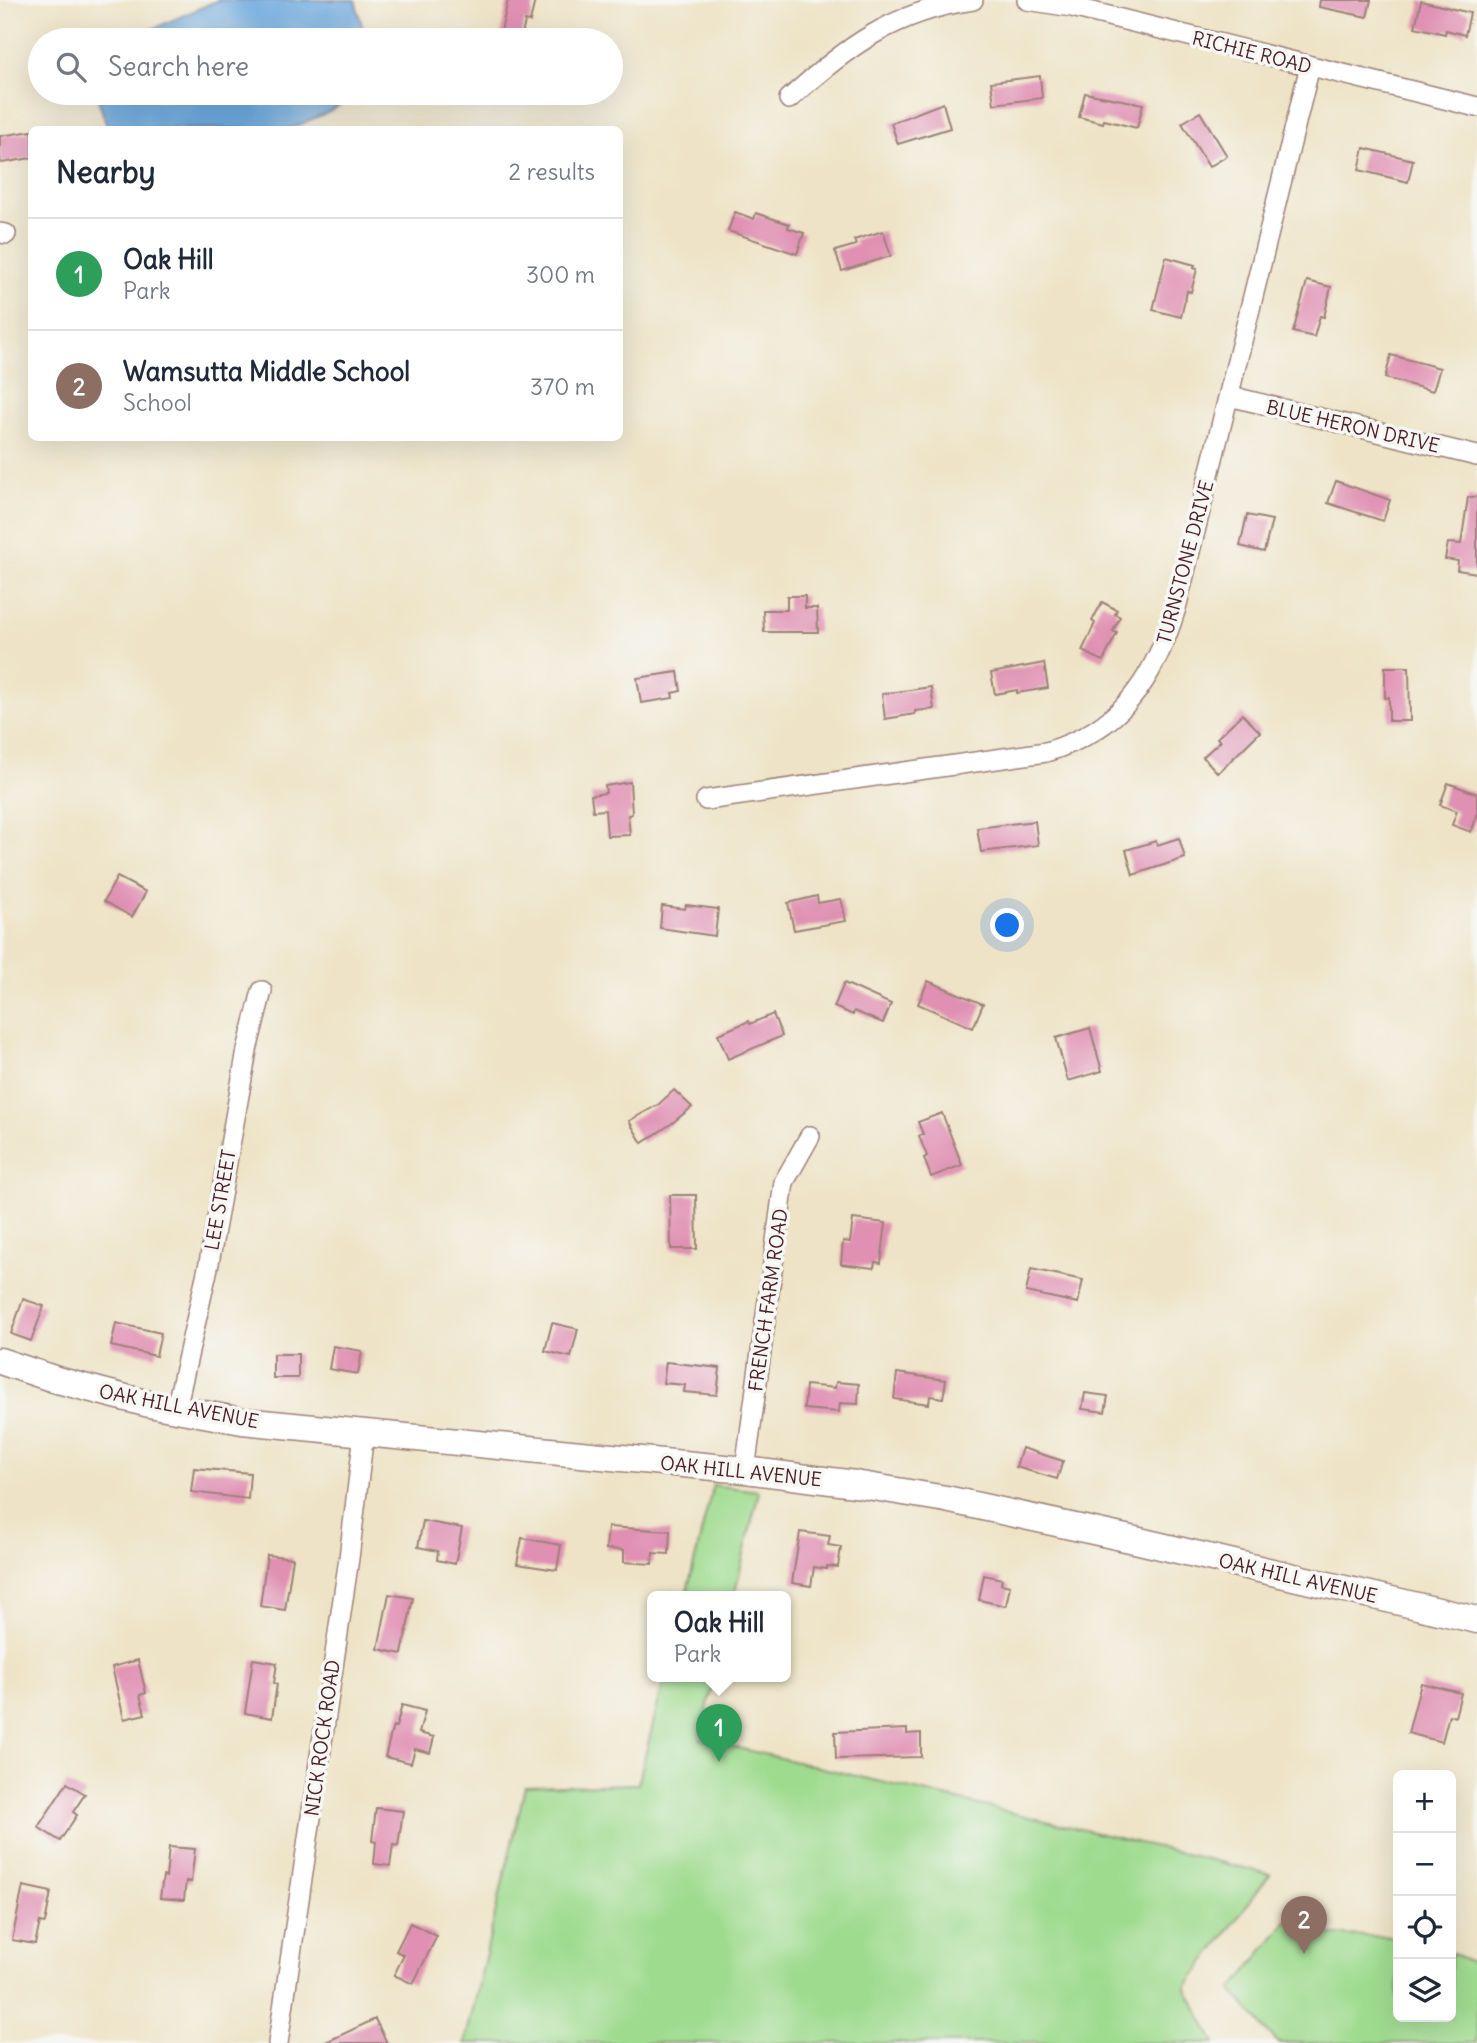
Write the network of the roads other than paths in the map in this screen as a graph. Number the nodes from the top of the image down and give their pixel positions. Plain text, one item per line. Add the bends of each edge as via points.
1 (973, 0) edge
2 (1027, 0) edge
3 (1310, 66) junction
4 (789, 99) dead end
5 (1477, 107) edge
6 (1228, 396) junction
7 (1477, 456) edge
8 (706, 800) dead end
9 (262, 991) dead end
10 (810, 1136) dead end
11 (0, 1361) edge
12 (176, 1409) junction
13 (364, 1433) junction
14 (745, 1470) junction
15 (1477, 1620) edge
16 (278, 2043) edge

1 - 4 street via 889,24 827,64
2 - 3 street, RICHIE ROAD
3 - 5 street, RICHIE ROAD
3 - 6 street, TURNSTONE DRIVE
6 - 7 street, BLUE HERON DRIVE
6 - 8 street, TURNSTONE DRIVE via 1167,636 1143,684 1111,719 1079,740 1046,752
9 - 12 street, LEE STREET
10 - 14 street, FRENCH FARM ROAD via 784,1182
11 - 12 main road, OAK HILL AVENUE
12 - 13 main road, OAK HILL AVENUE via 242,1421
13 - 14 main road, OAK HILL AVENUE
13 - 16 street, NICK ROCK ROAD
14 - 15 main road, OAK HILL AVENUE via 971,1504

